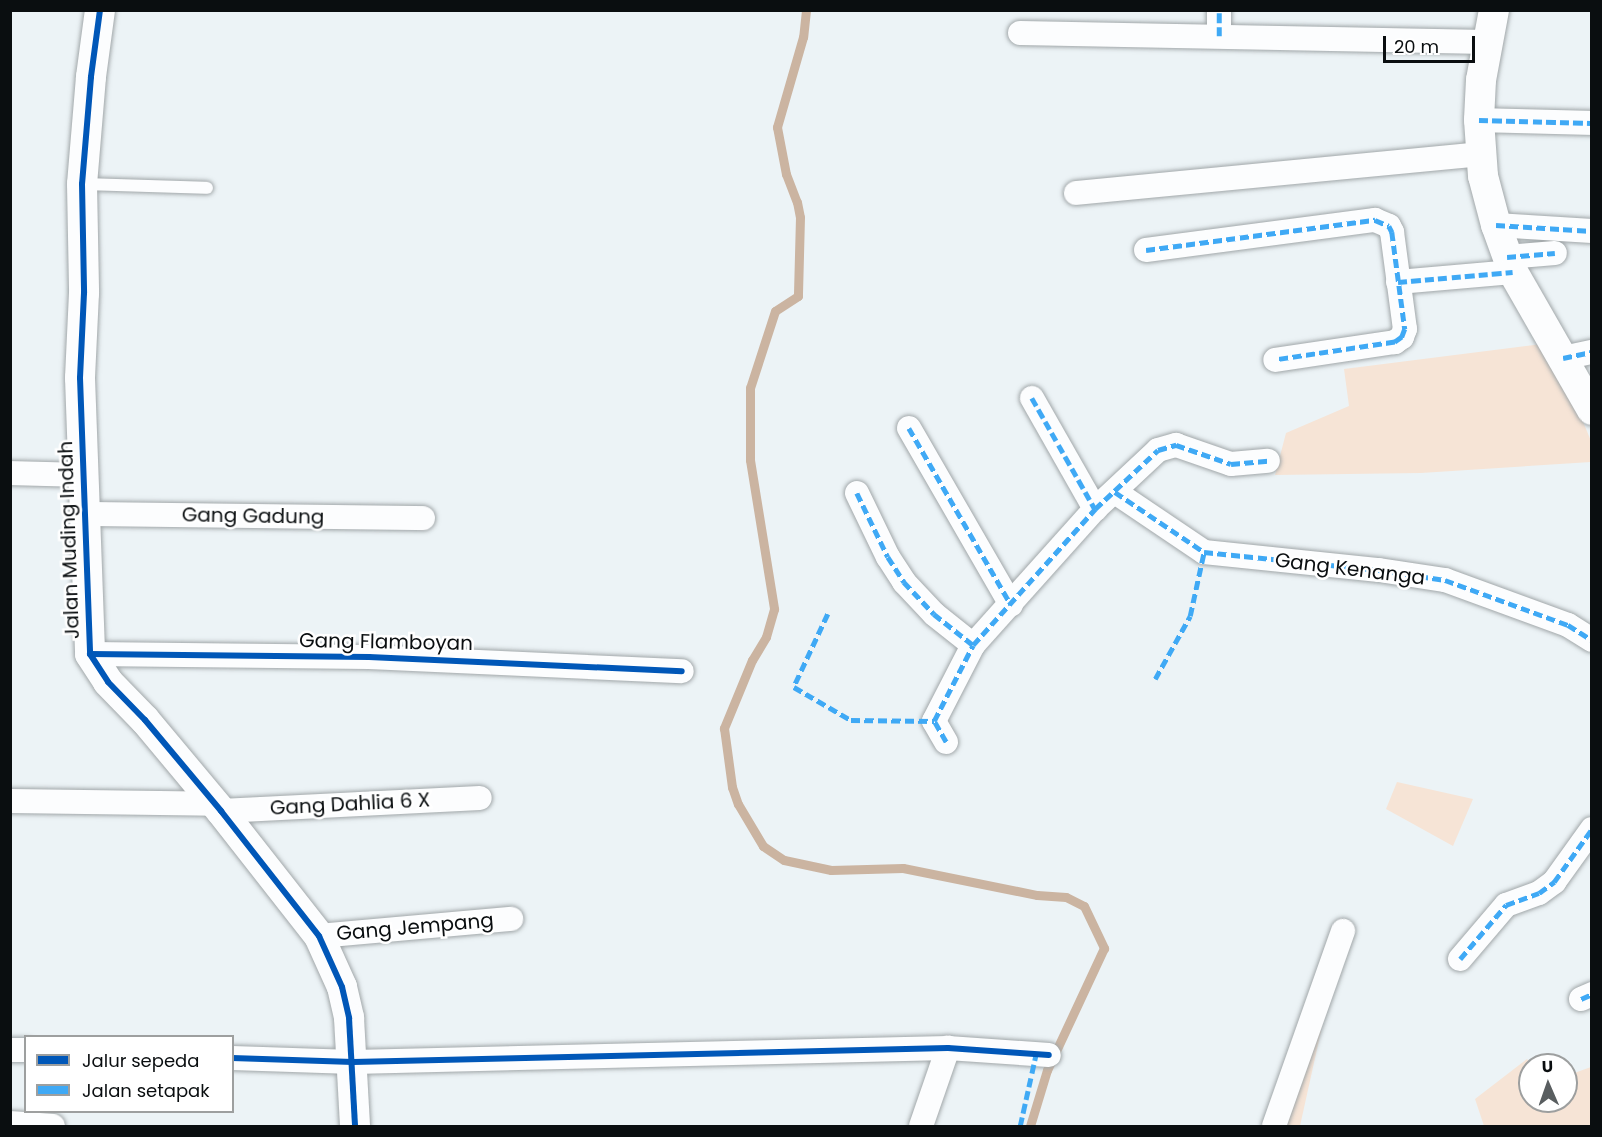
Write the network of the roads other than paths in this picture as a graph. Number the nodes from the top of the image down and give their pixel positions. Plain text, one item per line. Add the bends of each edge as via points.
1 (100, 10) edge
2 (1219, 10) edge
3 (1494, 10) edge
4 (1020, 33) dead end
5 (1219, 36) junction
6 (1487, 42) junction
7 (1479, 120) junction
8 (1592, 123) edge
9 (1480, 154) junction
10 (82, 184) junction
11 (207, 188) dead end
12 (1076, 193) dead end
13 (1496, 225) junction
14 (1592, 231) edge
15 (1146, 250) dead end
16 (1555, 254) dead end
17 (1510, 264) junction
18 (1398, 282) junction
19 (1577, 355) edge
20 (1275, 360) dead end
21 (1032, 398) dead end
22 (1592, 410) edge
23 (909, 428) dead end
24 (1268, 461) dead end
25 (10, 473) edge
26 (82, 475) junction
27 (1115, 492) junction
28 (857, 493) dead end
29 (1095, 509) junction
30 (83, 514) junction
31 (423, 518) dead end
32 (1011, 605) junction
33 (1592, 640) edge
34 (973, 645) junction
35 (90, 654) junction
36 (682, 671) dead end
37 (946, 742) dead end
38 (480, 798) dead end
39 (10, 801) edge
40 (218, 807) junction
41 (1592, 829) edge
42 (511, 919) dead end
43 (1343, 931) dead end
44 (319, 936) junction
45 (1460, 959) dead end
46 (948, 1048) junction
47 (1049, 1055) dead end
48 (234, 1058) edge
49 (353, 1062) junction
50 (10, 1123) edge
51 (53, 1126) edge
52 (355, 1126) edge
53 (921, 1126) edge
54 (1274, 1126) edge

1 - 10 street, Jalan Muding Indah
2 - 5 street
3 - 6 street
4 - 5 street
5 - 6 street
6 - 7 street
7 - 8 street
7 - 9 street
9 - 12 street
9 - 13 street
10 - 11 lane
10 - 26 street, Jalan Muding Indah
13 - 14 street
13 - 17 street
15 - 18 street via 1375,220 1389,226 1392,232
16 - 17 street
17 - 18 street
17 - 19 street
18 - 20 street via 1405,329 1395,342
19 - 22 street
21 - 29 street
23 - 32 street
24 - 27 street via 1231,464 1182,446 1167,447 1158,450
25 - 26 street
26 - 30 street, Jalan Muding Indah
27 - 29 street
27 - 33 street, Gang Kenanga via 1204,552 1445,580 1568,625
28 - 34 street via 904,582 934,614
29 - 32 street
30 - 31 street, Gang Gadung
30 - 35 street, Jalan Muding Indah
32 - 34 street
34 - 37 street via 934,722
35 - 36 street, Gang Flamboyan via 369,657
35 - 40 street, Jalan Muding Indah via 108,682
38 - 40 street, Gang Dahlia 6 X
39 - 40 street, Gang Dahlia 6 X
40 - 44 street, Jalan Muding Indah
41 - 45 street via 1549,888 1506,905
42 - 44 street, Gang Jempang
43 - 54 street
44 - 49 street, Jalan Muding Indah via 342,987
46 - 47 street
46 - 49 street
46 - 53 street
48 - 49 street
49 - 52 street, Jalan Muding Indah
50 - 51 street

